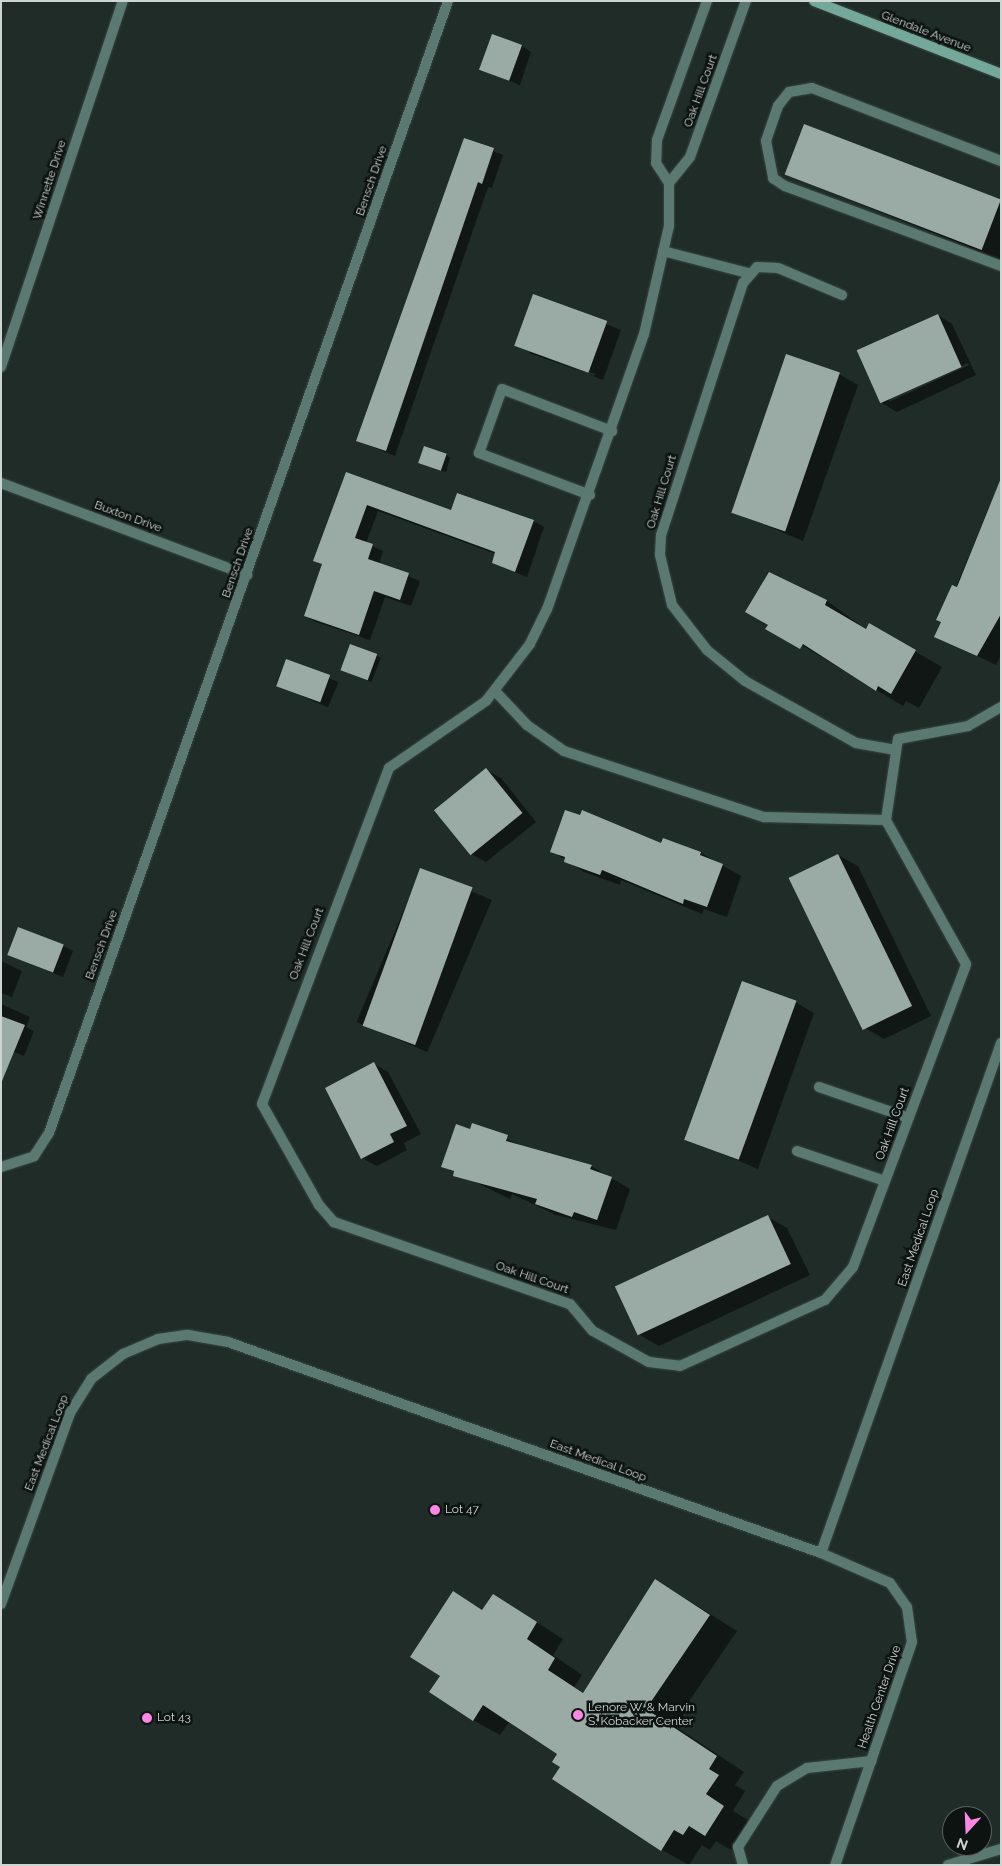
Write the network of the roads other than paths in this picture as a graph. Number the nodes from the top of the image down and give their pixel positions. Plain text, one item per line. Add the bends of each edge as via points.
1 (123, 1) edge
2 (448, 1) edge
3 (707, 1) edge
4 (746, 1) edge
5 (814, 1) edge
6 (1001, 74) edge
7 (1001, 161) edge
8 (669, 184) junction
9 (663, 251) junction
10 (1001, 266) edge
11 (751, 274) junction
12 (842, 295) dead end
13 (1, 367) edge
14 (612, 431) junction
15 (1, 484) edge
16 (590, 495) junction
17 (247, 575) junction
18 (495, 691) junction
19 (1001, 708) edge
20 (894, 750) junction
21 (886, 820) junction
22 (1001, 1043) edge
23 (819, 1087) dead end
24 (908, 1118) junction
25 (797, 1151) dead end
26 (1, 1167) edge
27 (885, 1181) junction
28 (821, 1553) junction
29 (1, 1604) edge
30 (872, 1762) junction
31 (1001, 1849) edge
32 (743, 1865) edge
33 (835, 1865) edge
34 (948, 1865) edge

1 - 13 street, Winnette Drive
2 - 17 street, Bensch Drive
3 - 8 street, Oak Hill Court via 656,140 656,163
4 - 8 street, Oak Hill Court via 690,157
5 - 6 main road, Glendale Avenue
7 - 10 street via 812,88 789,92 778,106 766,141 773,178 785,186
8 - 9 street, Oak Hill Court
9 - 11 street
9 - 14 street, Oak Hill Court via 644,334
11 - 12 street via 757,267 778,268
11 - 20 street, Oak Hill Court via 742,283 661,535 665,586 688,628 745,681 856,743
14 - 16 street, Oak Hill Court
14 - 16 street via 502,389 479,453
15 - 17 street, Buxton Drive
16 - 18 street, Oak Hill Court via 530,644
17 - 26 street, Bensch Drive via 49,1132 34,1156
18 - 21 street via 527,725 564,751 764,817
18 - 27 street, Oak Hill Court via 388,768 268,1079 262,1104 319,1205 334,1222 570,1304 601,1335 649,1362 680,1366 825,1300 853,1267
19 - 20 street via 968,726 898,740
20 - 21 street
21 - 24 street, Oak Hill Court via 966,964
22 - 28 street, East Medical Loop
23 - 24 street
24 - 27 street, Oak Hill Court
25 - 27 street
28 - 29 street, East Medical Loop via 233,1343 182,1336 158,1339 123,1354 82,1391 66,1424
28 - 30 street, Health Center Drive via 884,1578 910,1614 910,1651
30 - 32 street via 807,1768 777,1786 738,1847
30 - 33 street, Health Center Drive
31 - 34 street

